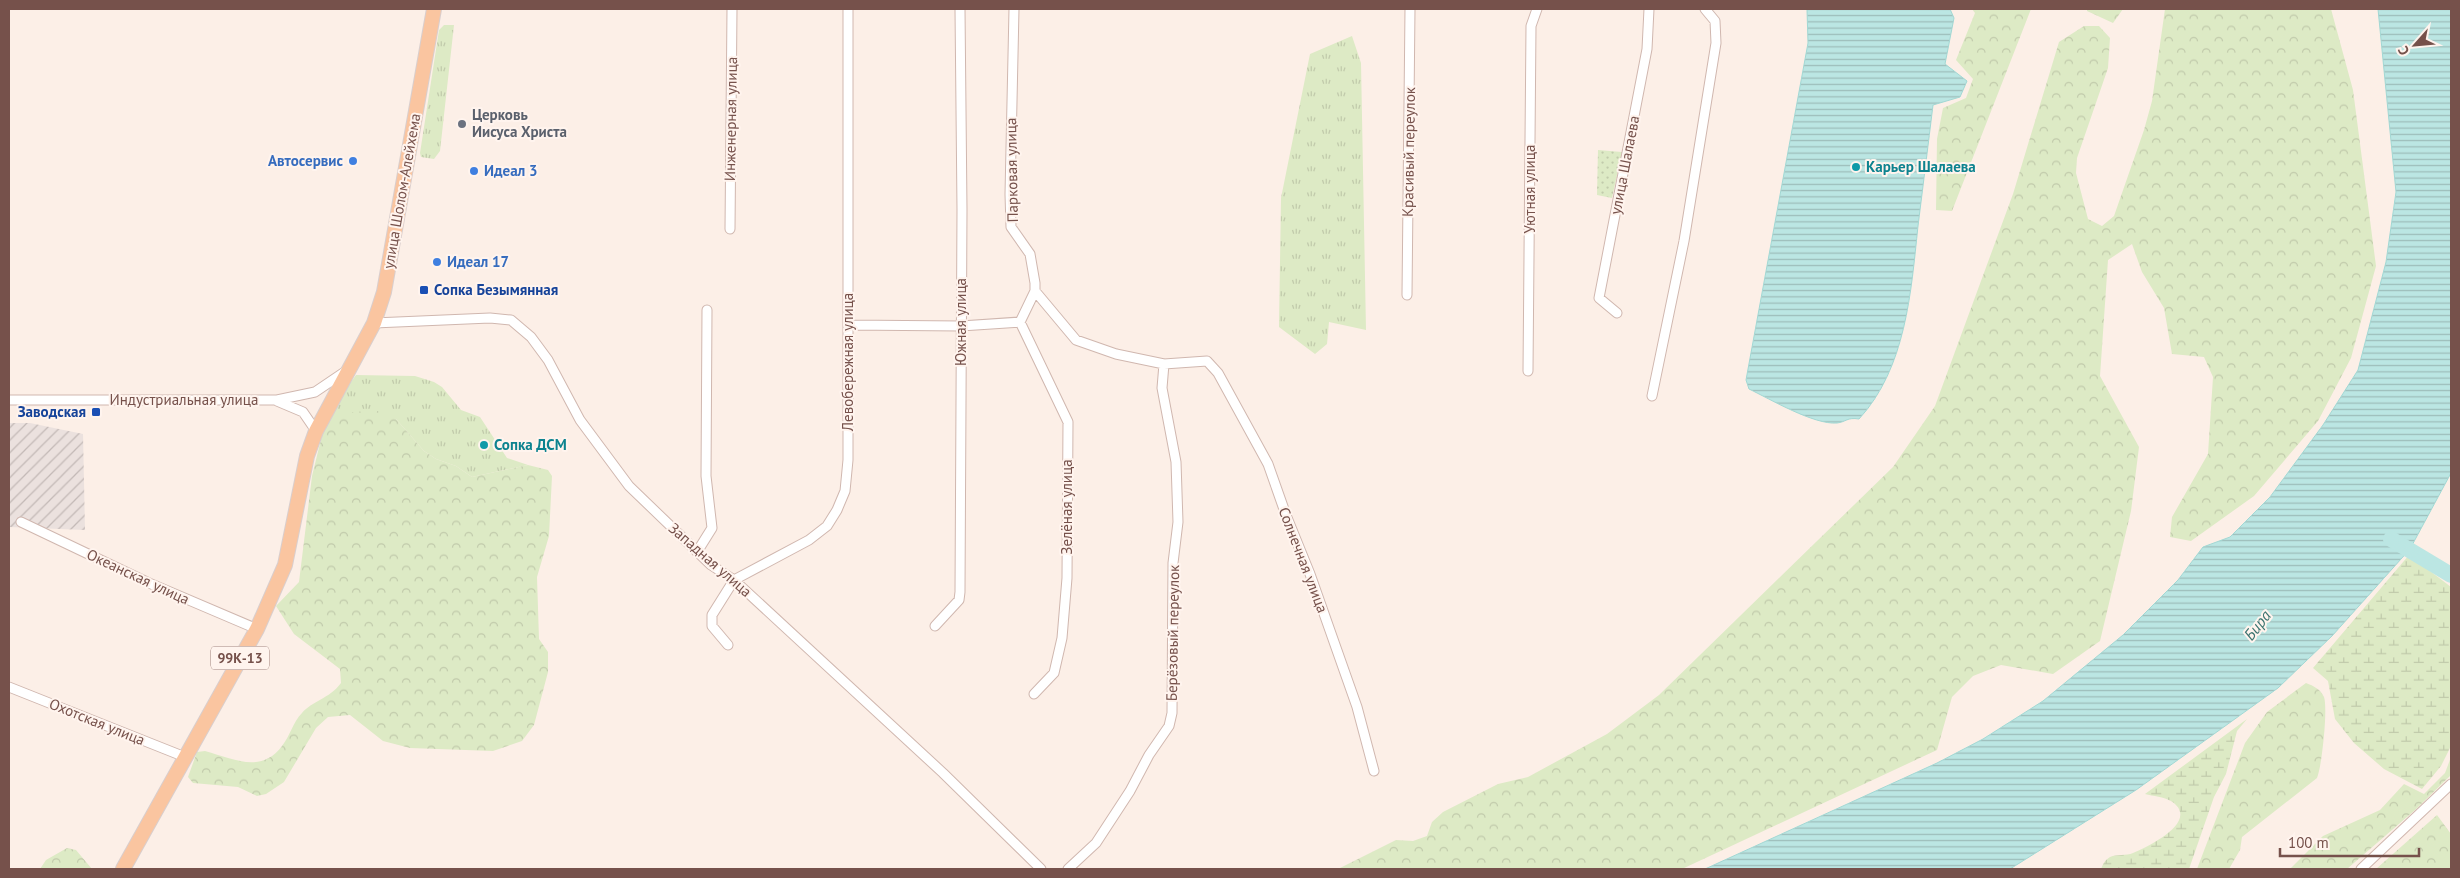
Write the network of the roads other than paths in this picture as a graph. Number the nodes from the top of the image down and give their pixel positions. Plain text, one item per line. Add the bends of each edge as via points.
1 (434, 9) edge
2 (732, 9) edge
3 (848, 9) edge
4 (960, 9) edge
5 (1014, 9) edge
6 (1410, 9) edge
7 (1537, 9) edge
8 (1649, 9) edge
9 (1705, 9) edge
10 (730, 229) dead end
11 (1035, 291) junction
12 (1407, 295) dead end
13 (707, 310) dead end
14 (1617, 313) dead end
15 (1020, 322) junction
16 (374, 323) junction
17 (848, 325) junction
18 (961, 326) junction
19 (1164, 364) junction
20 (351, 368) junction
21 (1528, 371) dead end
22 (1652, 396) dead end
23 (9, 400) edge
24 (277, 400) junction
25 (316, 431) junction
26 (20, 522) dead end
27 (697, 552) junction
28 (734, 580) junction
29 (935, 626) dead end
30 (257, 629) junction
31 (728, 645) dead end
32 (9, 687) edge
33 (1034, 694) dead end
34 (184, 757) junction
35 (1374, 771) dead end
36 (2451, 784) edge
37 (123, 869) edge
38 (1040, 869) edge
39 (1068, 869) edge
40 (2361, 869) edge

1 - 16 main road, улица Шолом-Алейхема via 384,292
2 - 10 street, Инженерная улица
3 - 17 street, Левобережная улица
4 - 18 street, Южная улица
5 - 11 street, Парковая улица via 1012,227 1030,254
6 - 12 street, Красивый переулок
7 - 21 street, Уютная улица via 1531,26
8 - 14 street, улица Шалаева via 1647,49 1599,298
9 - 22 street via 1715,21 1716,43 1684,241
11 - 15 street
11 - 19 street via 1076,340 1116,354
13 - 27 street via 706,476 712,528
15 - 18 street
15 - 33 street, Зелёная улица via 1068,422 1067,578 1062,638 1054,673
16 - 20 main road, улица Шолом-Алейхема
16 - 27 street, Западная улица via 511,320 531,337 548,360 580,420 623,478
17 - 18 street
17 - 28 street, Левобережная улица via 848,460 838,510 809,540
18 - 29 street, Южная улица via 960,592 959,600
19 - 35 street, Солнечная улица via 1207,361 1218,373 1268,464 1357,707
19 - 39 street, Берёзовый переулок via 1162,388 1176,462 1178,522 1173,563 1172,713 1169,726 1096,843
20 - 24 street, Индустриальная улица via 315,392
20 - 25 main road, 99К-13
23 - 24 street, Индустриальная улица
24 - 25 street via 303,412
25 - 30 main road, 99К-13 via 307,456 285,564
26 - 30 street, Океанская улица
27 - 28 street, Западная улица via 711,566
28 - 31 street, Левобережная улица via 712,615 712,626
28 - 38 street, Западная улица via 943,773
30 - 34 main road, 99К-13
32 - 34 street, Охотская улица
34 - 37 main road, 99К-13
36 - 40 street

